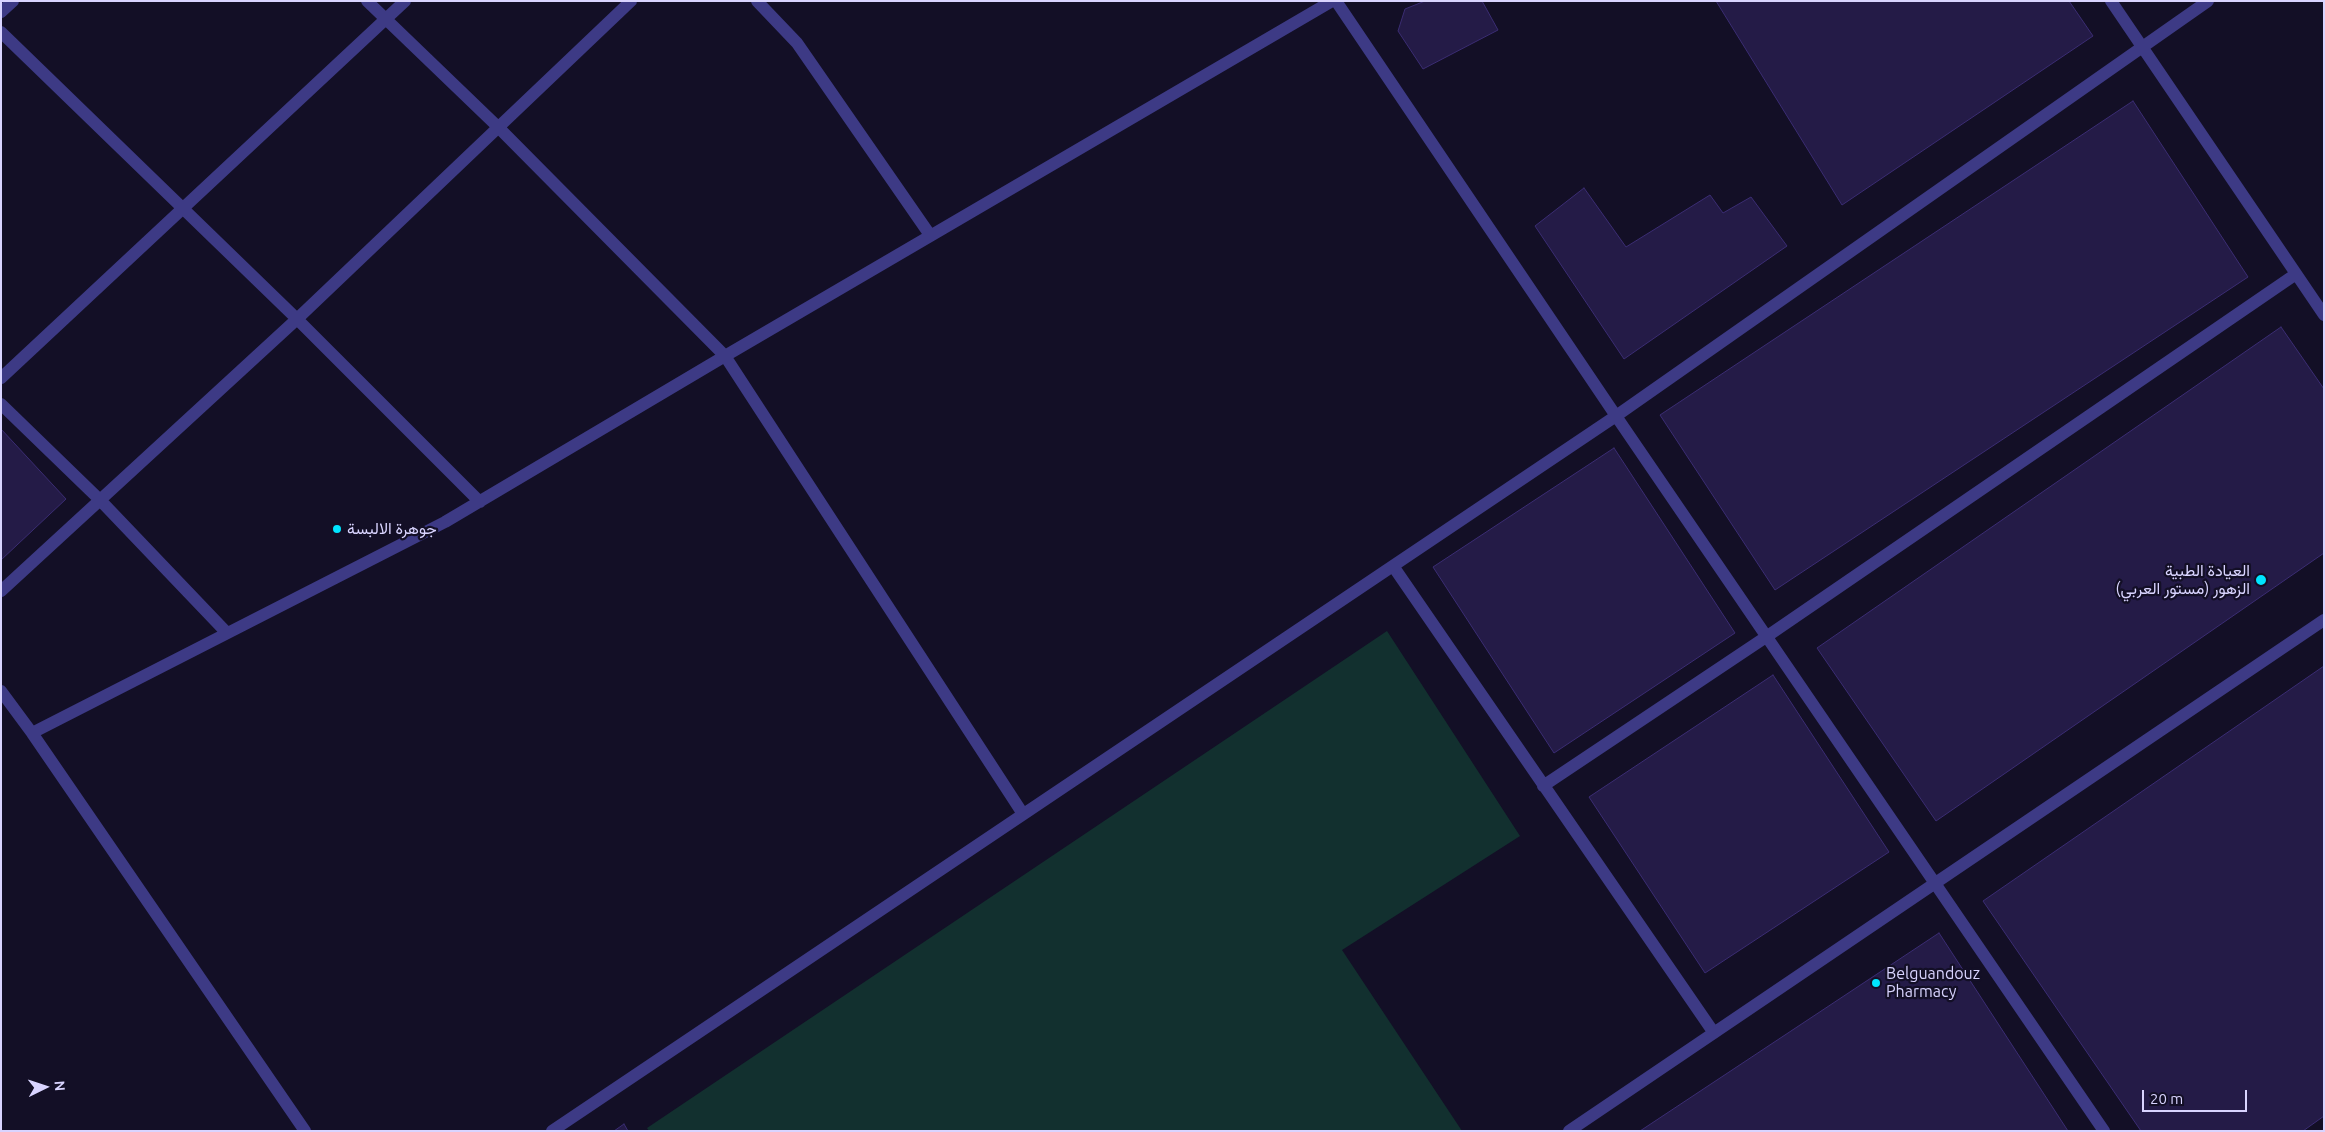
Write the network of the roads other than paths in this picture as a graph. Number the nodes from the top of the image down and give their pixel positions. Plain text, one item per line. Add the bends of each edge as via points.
1 (13, 1) edge
2 (367, 1) edge
3 (406, 1) edge
4 (630, 1) edge
5 (757, 1) edge
6 (1332, 1) edge
7 (1336, 1) edge
8 (2111, 1) edge
9 (2208, 1) edge
10 (1, 12) edge
11 (386, 19) junction
12 (1, 32) edge
13 (2143, 46) junction
14 (498, 127) junction
15 (184, 210) junction
16 (930, 235) junction
17 (2296, 274) junction
18 (2324, 316) edge
19 (297, 319) junction
20 (725, 356) junction
21 (1, 378) edge
22 (1, 404) edge
23 (1616, 416) junction
24 (100, 500) junction
25 (480, 502) junction
26 (1393, 566) junction
27 (1, 591) edge
28 (2324, 620) edge
29 (227, 633) junction
30 (1766, 637) junction
31 (1, 691) edge
32 (32, 733) junction
33 (1542, 786) junction
34 (1023, 814) junction
35 (1934, 884) junction
36 (1714, 1033) junction
37 (305, 1131) edge
38 (552, 1131) edge
39 (1569, 1131) edge
40 (2104, 1131) edge

1 - 10 street
2 - 11 street
3 - 11 street
4 - 14 street
5 - 16 street via 797,43
6 - 16 street
7 - 23 street
8 - 13 street
9 - 13 street
11 - 14 street
11 - 15 street
12 - 15 street
13 - 17 street
13 - 23 street
14 - 19 street
14 - 20 street
15 - 19 street
15 - 21 street
16 - 20 street
17 - 18 street
17 - 30 street
19 - 24 street
19 - 25 street
20 - 25 street
20 - 34 street
22 - 24 street
23 - 26 street
23 - 30 street
24 - 27 street
24 - 29 street
25 - 29 street
26 - 33 street
26 - 34 street
28 - 35 street
29 - 32 street
30 - 33 street
30 - 35 street
31 - 32 street
32 - 37 street
33 - 36 street
34 - 38 street
35 - 36 street
35 - 40 street
36 - 39 street

